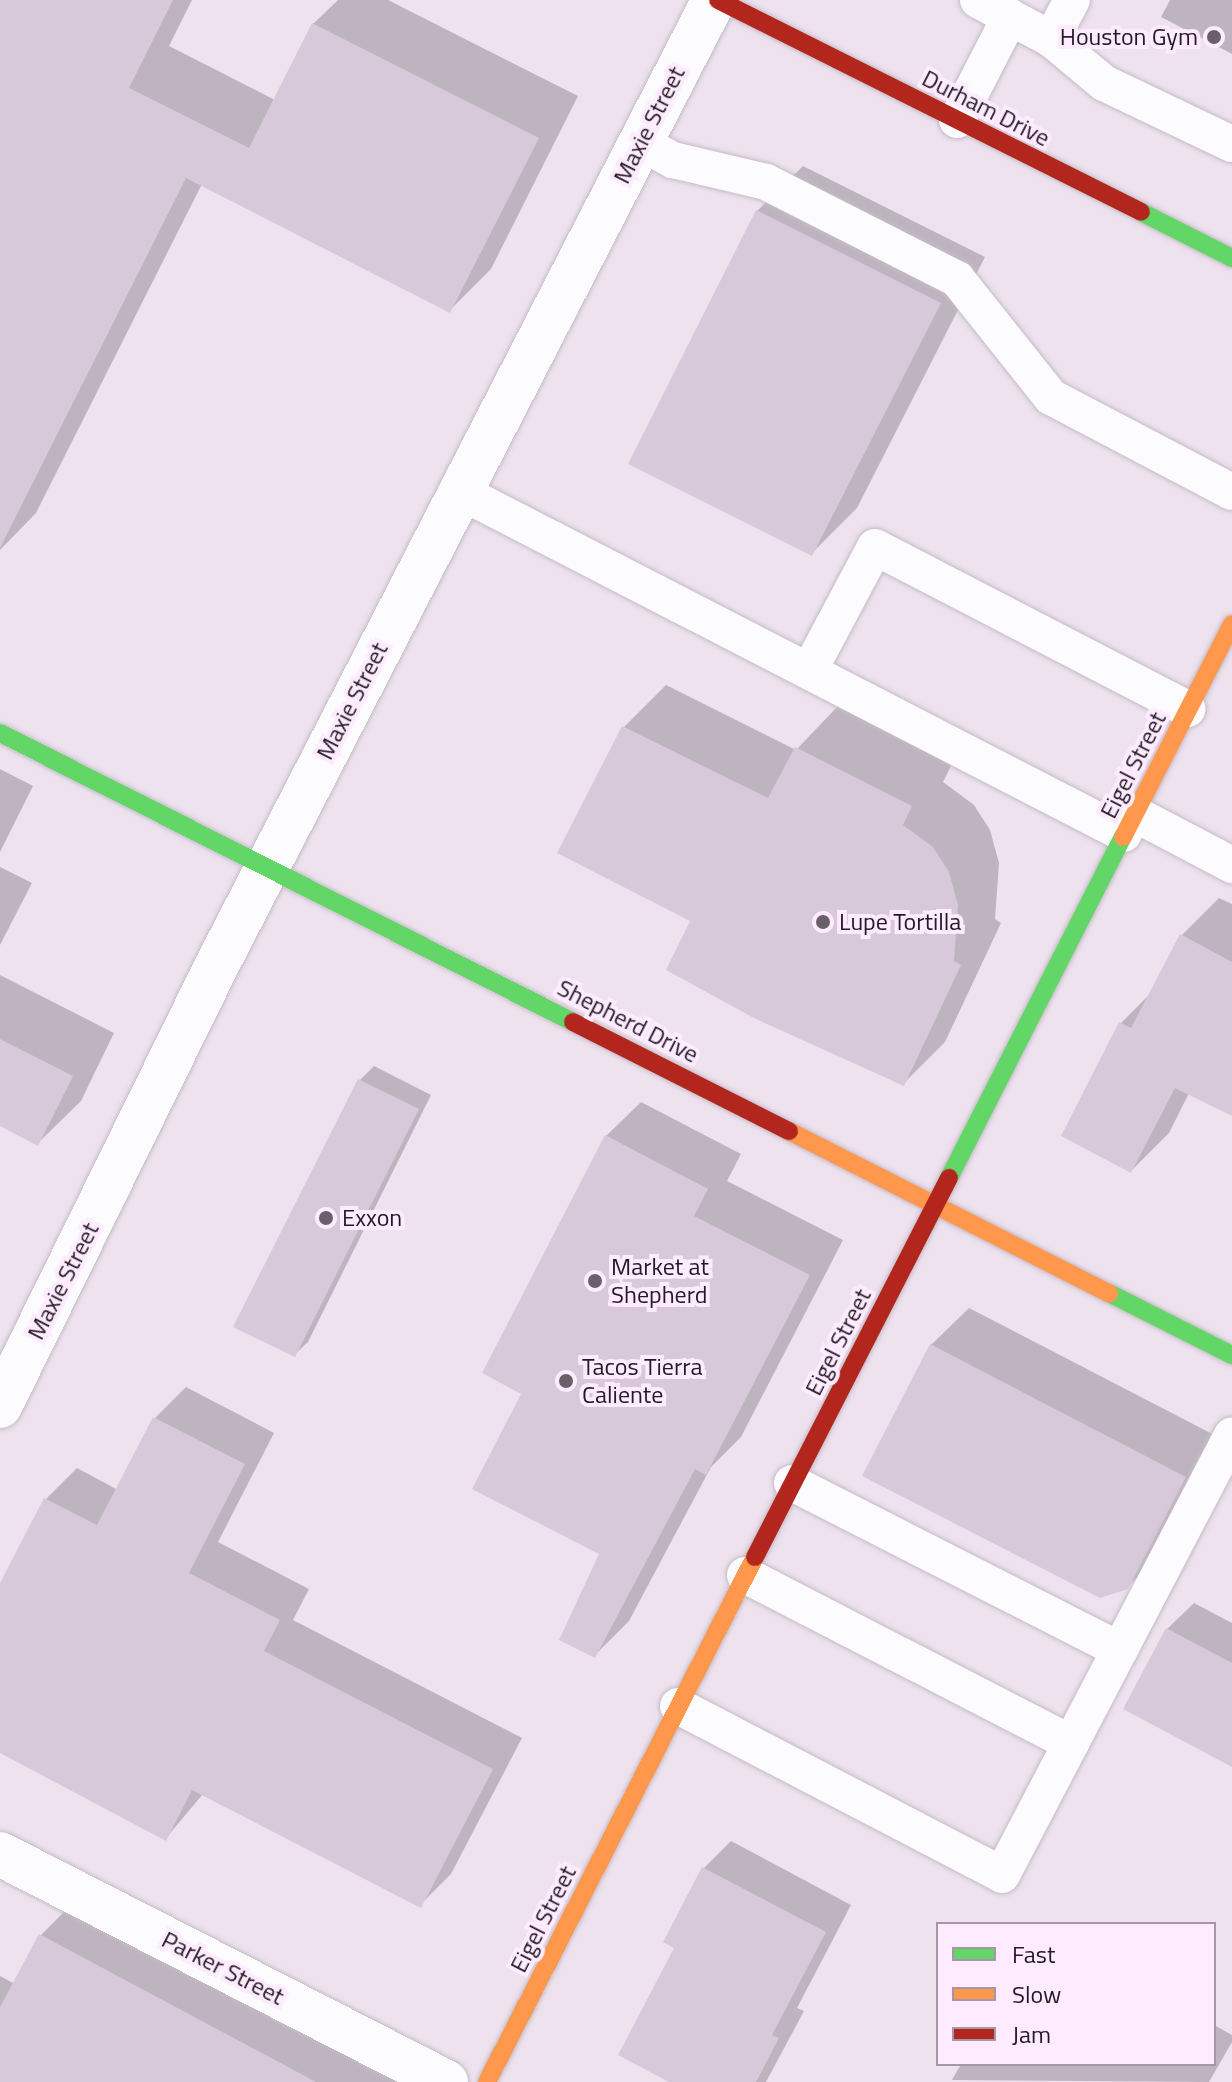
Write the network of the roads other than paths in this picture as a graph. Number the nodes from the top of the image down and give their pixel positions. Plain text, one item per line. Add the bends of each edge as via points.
1 (716, 0) edge
2 (978, 0) edge
3 (1072, 0) edge
4 (1010, 17) junction
5 (1051, 39) junction
6 (957, 120) junction
7 (640, 142) junction
8 (1232, 144) edge
9 (1232, 258) edge
10 (459, 491) junction
11 (1232, 492) edge
12 (1232, 624) edge
13 (809, 671) junction
14 (1188, 709) junction
15 (0, 733) edge
16 (1130, 824) junction
17 (1232, 865) edge
18 (268, 867) junction
19 (934, 1204) junction
20 (1232, 1355) edge
21 (0, 1406) edge
22 (1232, 1435) edge
23 (792, 1483) junction
24 (745, 1575) junction
25 (1120, 1650) junction
26 (678, 1706) junction
27 (1071, 1743) junction
28 (0, 1854) edge
29 (446, 2082) edge
30 (487, 2082) edge

1 - 6 main road, Durham Drive
1 - 7 street, Maxie Street
2 - 4 lane
3 - 5 lane
4 - 5 lane
4 - 6 lane
5 - 8 lane via 1104,83
6 - 9 main road, Durham Drive
7 - 10 street, Maxie Street
7 - 11 lane via 673,160 766,182 957,279 1051,397
10 - 13 lane
10 - 18 street, Maxie Street
12 - 14 main road, Eigel Street
13 - 14 lane via 875,547
13 - 16 lane
14 - 16 main road, Eigel Street
15 - 18 main road, Shepherd Drive
16 - 17 lane
16 - 19 main road, Eigel Street
18 - 19 main road, Shepherd Drive
18 - 21 street, Maxie Street
19 - 20 main road, Shepherd Drive
19 - 23 main road, Eigel Street
22 - 25 lane
23 - 24 main road, Eigel Street
23 - 25 lane
24 - 26 main road, Eigel Street
24 - 27 lane
25 - 27 lane
26 - 27 lane via 1002,1875
26 - 30 main road, Eigel Street
28 - 29 street, Parker Street

